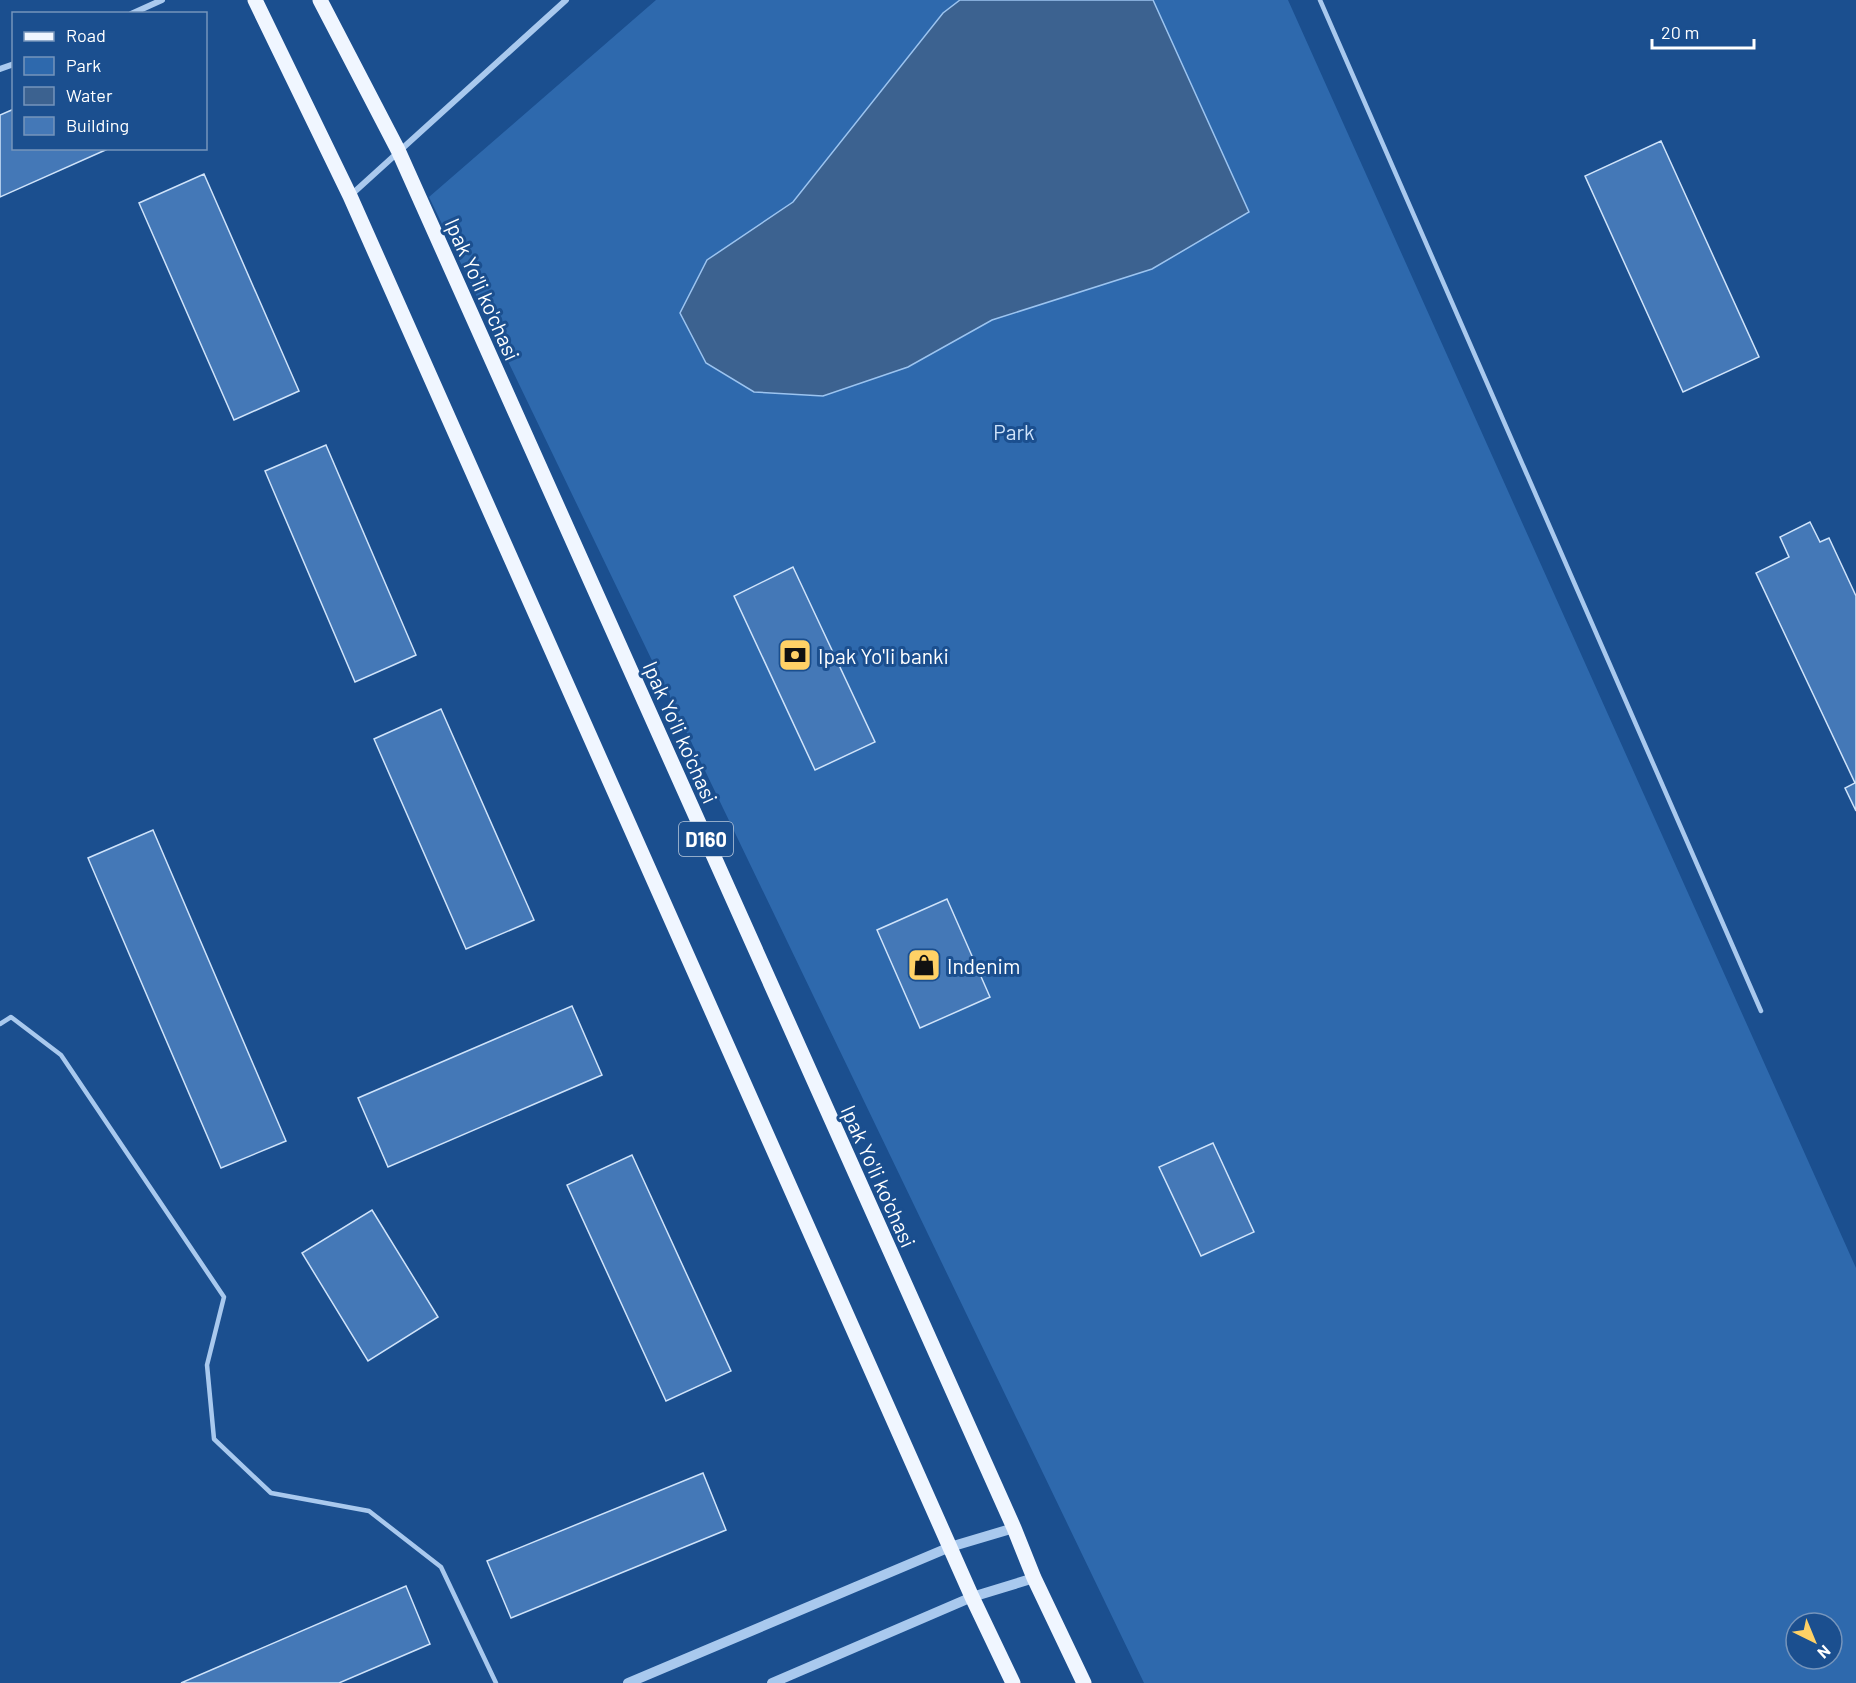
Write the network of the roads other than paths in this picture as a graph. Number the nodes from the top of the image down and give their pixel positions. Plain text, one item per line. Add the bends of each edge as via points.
1 (162, 0) edge
2 (255, 0) edge
3 (320, 0) edge
4 (566, 0) edge
5 (1320, 0) edge
6 (135, 12) edge
7 (398, 150) junction
8 (350, 196) junction
9 (1761, 1011) dead end
10 (0, 1024) edge
11 (1014, 1528) junction
12 (950, 1547) junction
13 (1034, 1578) junction
14 (972, 1597) junction
15 (496, 1683) edge
16 (628, 1683) edge
17 (772, 1683) edge
18 (1013, 1683) edge
19 (1084, 1683) edge

1 - 6 street
2 - 8 main road
3 - 7 main road, Ipak Yo'li ko'chasi / D160
4 - 7 street
5 - 9 lane
7 - 8 street
7 - 11 main road, Ipak Yo'li ko'chasi / D160
8 - 12 main road
10 - 15 lane via 11,1017 61,1055 224,1297 207,1365 214,1439 271,1493 369,1511 441,1567
11 - 12 street
11 - 13 main road, Ipak Yo'li ko'chasi / D160
12 - 14 main road
12 - 16 street
13 - 14 street
13 - 19 main road, Ipak Yo'li ko'chasi / D160
14 - 17 street
14 - 18 main road

